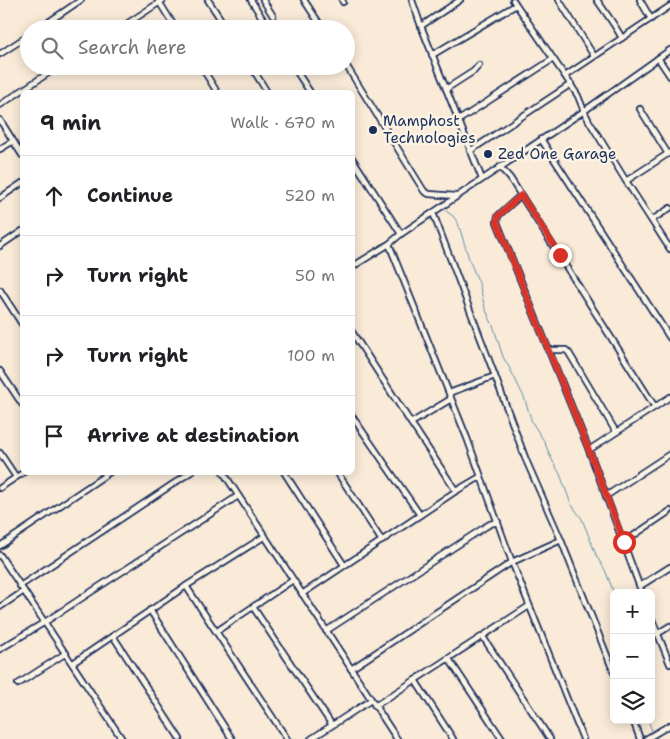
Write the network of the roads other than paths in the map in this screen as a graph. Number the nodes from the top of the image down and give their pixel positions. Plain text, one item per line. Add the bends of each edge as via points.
1 (81, 0) edge
2 (208, 0) edge
3 (251, 0) edge
4 (263, 0) edge
5 (304, 0) edge
6 (412, 0) edge
7 (460, 0) edge
8 (512, 0) edge
9 (559, 0) edge
10 (597, 0) edge
11 (640, 0) edge
12 (160, 1) edge
13 (516, 5) junction
14 (670, 6) edge
15 (273, 16) dead end
16 (651, 19) junction
17 (51, 20) edge
18 (132, 20) edge
19 (171, 20) edge
20 (221, 20) edge
21 (264, 20) edge
22 (317, 20) edge
23 (420, 26) junction
24 (622, 38) junction
25 (20, 41) edge
26 (670, 50) edge
27 (0, 54) edge
28 (432, 55) junction
29 (594, 56) junction
30 (658, 58) junction
31 (553, 60) junction
32 (478, 64) dead end
33 (45, 75) edge
34 (207, 75) edge
35 (257, 75) edge
36 (299, 75) edge
37 (352, 75) edge
38 (565, 76) junction
39 (670, 76) edge
40 (571, 84) junction
41 (446, 89) junction
42 (23, 90) edge
43 (216, 90) edge
44 (266, 90) edge
45 (309, 90) edge
46 (20, 92) edge
47 (0, 105) edge
48 (640, 109) dead end
49 (584, 111) junction
50 (0, 120) edge
51 (459, 120) junction
52 (541, 139) junction
53 (13, 141) junction
54 (0, 149) edge
55 (470, 151) junction
56 (20, 152) edge
57 (669, 153) edge
58 (355, 163) edge
59 (500, 167) junction
60 (482, 179) junction
61 (626, 181) junction
62 (20, 184) edge
63 (521, 195) junction
64 (457, 196) junction
65 (0, 198) edge
66 (670, 208) edge
67 (433, 213) junction
68 (652, 220) junction
69 (20, 232) edge
70 (402, 234) junction
71 (389, 244) junction
72 (0, 246) edge
73 (670, 249) edge
74 (355, 265) edge
75 (0, 290) edge
76 (20, 321) edge
77 (355, 337) edge
78 (670, 338) edge
79 (548, 350) junction
80 (0, 370) edge
81 (495, 376) junction
82 (449, 393) junction
83 (670, 397) edge
84 (451, 399) junction
85 (20, 401) edge
86 (655, 406) junction
87 (355, 420) edge
88 (410, 423) junction
89 (616, 432) junction
90 (589, 450) junction
91 (0, 453) edge
92 (670, 454) edge
93 (20, 474) edge
94 (106, 475) edge
95 (186, 475) edge
96 (225, 475) edge
97 (286, 475) edge
98 (339, 475) edge
99 (16, 477) junction
100 (480, 477) junction
101 (0, 488) edge
102 (456, 491) junction
103 (238, 496) junction
104 (606, 496) junction
105 (670, 511) edge
106 (420, 515) junction
107 (498, 522) junction
108 (265, 536) junction
109 (561, 540) junction
110 (382, 541) junction
111 (624, 542) junction
112 (0, 546) edge
113 (0, 556) edge
114 (512, 562) junction
115 (344, 565) junction
116 (670, 567) edge
117 (293, 580) junction
118 (20, 586) junction
119 (186, 586) junction
120 (640, 586) junction
121 (641, 589) edge
122 (24, 591) junction
123 (302, 594) junction
124 (529, 606) junction
125 (0, 607) edge
126 (253, 607) junction
127 (150, 610) junction
128 (45, 622) junction
129 (670, 626) edge
130 (655, 628) edge
131 (216, 631) junction
132 (326, 631) junction
133 (657, 634) junction
134 (113, 636) junction
135 (483, 637) junction
136 (0, 649) edge
137 (66, 653) junction
138 (449, 659) junction
139 (73, 663) junction
140 (610, 663) edge
141 (670, 664) edge
142 (351, 669) junction
143 (415, 680) junction
144 (18, 684) dead end
145 (371, 700) junction
146 (375, 706) junction
147 (634, 724) edge
148 (332, 725) junction
149 (670, 725) edge
150 (395, 738) edge
151 (122, 739) edge
152 (180, 739) edge
153 (232, 739) edge
154 (287, 739) edge
155 (311, 739) edge
156 (453, 739) edge
157 (502, 739) edge
158 (550, 739) edge
159 (583, 739) edge
160 (640, 739) edge
161 (646, 739) edge

1 - 17 street
2 - 20 street
3 - 21 street
4 - 15 street
5 - 22 street
6 - 23 street
7 - 23 street
8 - 13 street
9 - 29 street
10 - 24 street
11 - 16 street
12 - 18 street
12 - 19 street
13 - 28 street
13 - 31 street
14 - 16 street
16 - 24 street
23 - 28 street
24 - 29 street
25 - 27 street
26 - 30 street
28 - 41 street
29 - 38 street
30 - 39 street
30 - 49 street
31 - 38 street
31 - 51 street
32 - 41 street via 474,71
33 - 42 street
34 - 43 street
35 - 44 street
36 - 45 street
37 - 64 street via 424,191
38 - 40 street
40 - 49 street
40 - 55 street
41 - 51 street
46 - 47 street
48 - 57 street
49 - 52 street
49 - 61 street
50 - 53 street
51 - 55 street
52 - 59 street
52 - 78 street
53 - 54 street
53 - 56 street
55 - 60 street
57 - 61 street
58 - 70 street
59 - 60 street
59 - 63 street
60 - 64 street
61 - 68 street
62 - 65 street
63 - 79 street via 500,213 497,222
63 - 86 street
64 - 67 street
66 - 68 street
67 - 70 street
67 - 81 street
68 - 73 street
69 - 72 street
70 - 71 street
71 - 74 street
71 - 82 street
75 - 76 street
77 - 88 street
79 - 89 street via 566,350 569,353
79 - 90 street
80 - 85 street
81 - 82 street
81 - 109 street via 526,460
82 - 84 street
83 - 86 street
84 - 88 street
84 - 100 street
86 - 89 street
87 - 106 street
88 - 102 street
89 - 90 street
90 - 104 street
91 - 99 street
92 - 104 street
93 - 99 street
94 - 112 street
95 - 118 street
96 - 103 street
97 - 115 street
98 - 110 street
99 - 101 street
100 - 102 street
100 - 107 street
102 - 106 street
103 - 108 street
103 - 128 street
104 - 111 street
105 - 111 street
106 - 110 street
107 - 114 street
107 - 132 street via 485,527
108 - 117 street
108 - 119 street
109 - 114 street
109 - 140 street
110 - 115 street
111 - 120 street
113 - 118 street
114 - 124 street
114 - 142 street
115 - 123 street
116 - 120 street
117 - 123 street
117 - 126 street
118 - 122 street
119 - 127 street
119 - 131 street
120 - 121 street
122 - 125 street
122 - 128 street
123 - 132 street
124 - 135 street
124 - 159 street
126 - 131 street
126 - 148 street
127 - 134 street
127 - 153 street
128 - 136 street
128 - 137 street
129 - 133 street
130 - 133 street
131 - 154 street
132 - 142 street
133 - 141 street
134 - 139 street
134 - 152 street
135 - 138 street
135 - 158 street
137 - 139 street
137 - 144 street
138 - 143 street
138 - 157 street
139 - 151 street
142 - 145 street
143 - 146 street
143 - 156 street
145 - 146 street
145 - 148 street
146 - 150 street
147 - 160 street
148 - 155 street
149 - 161 street

